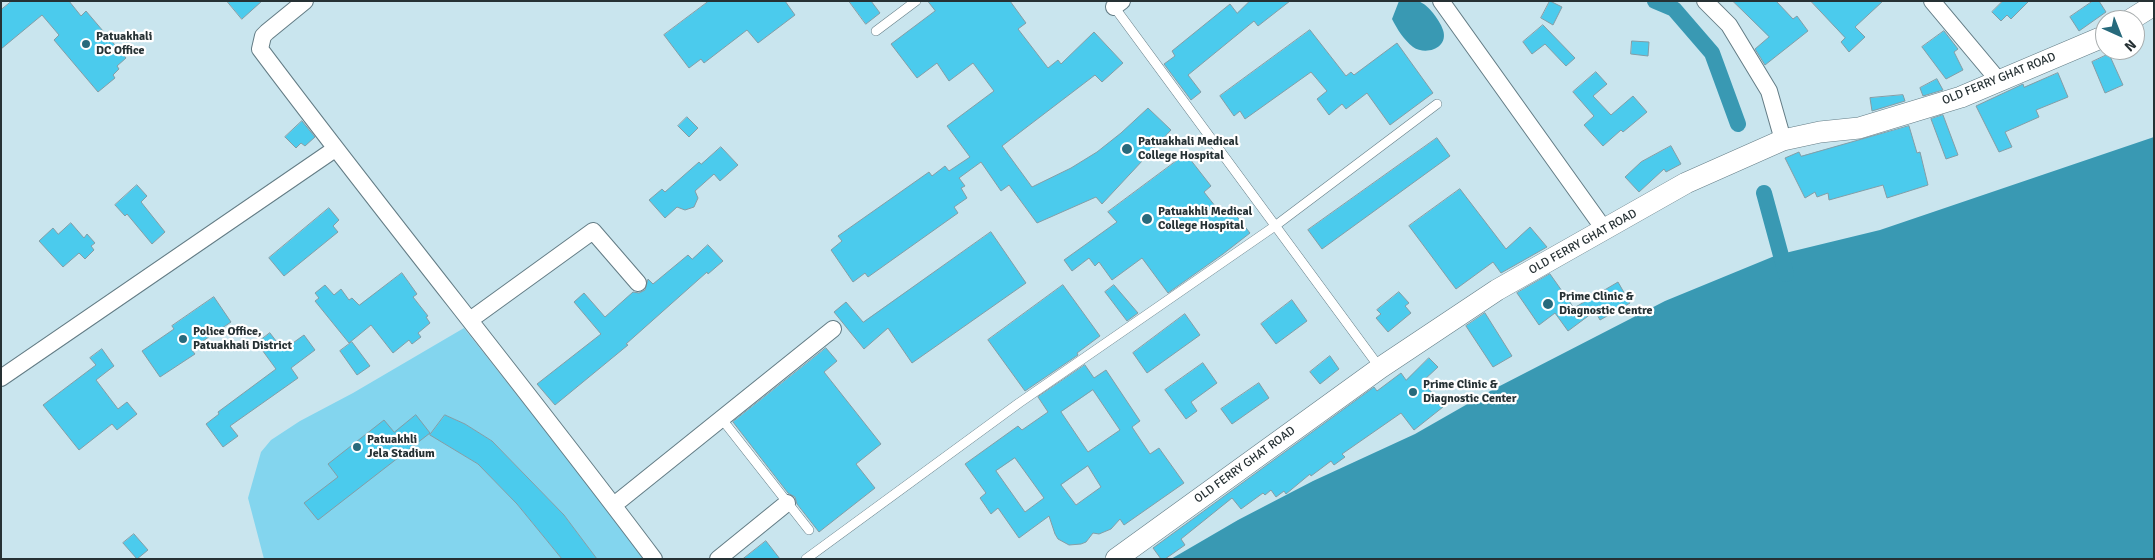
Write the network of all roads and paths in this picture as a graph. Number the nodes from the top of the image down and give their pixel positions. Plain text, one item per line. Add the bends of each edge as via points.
1 (305, 1) edge
2 (916, 1) edge
3 (1441, 1) edge
4 (1705, 1) edge
5 (1932, 1) edge
6 (1115, 3) edge
7 (876, 31) dead end
8 (2095, 40) edge
9 (1999, 81) junction
10 (1437, 104) dead end
11 (1783, 140) junction
12 (335, 149) junction
13 (1275, 226) junction
14 (1604, 229) junction
15 (638, 283) dead end
16 (470, 320) junction
17 (833, 329) dead end
18 (1380, 368) junction
19 (1, 378) edge
20 (721, 418) junction
21 (787, 502) junction
22 (614, 505) junction
23 (809, 530) dead end
24 (654, 559) edge
25 (718, 559) edge
26 (806, 559) edge
27 (1116, 559) edge

1 - 12 street via 267,32 260,49
2 - 7 lane
3 - 14 street
4 - 11 street via 1729,25 1769,90
5 - 9 street
6 - 13 lane
8 - 9 street, OLD FERRY GHAT ROAD
9 - 11 street, OLD FERRY GHAT ROAD via 1961,97 1859,128
10 - 13 lane
11 - 14 street, OLD FERRY GHAT ROAD via 1686,183
12 - 16 street
12 - 19 street
13 - 18 lane
13 - 26 lane via 1019,402
14 - 18 street, OLD FERRY GHAT ROAD via 1497,290
15 - 16 street via 592,231
16 - 22 street
17 - 20 street
18 - 27 street, OLD FERRY GHAT ROAD
20 - 21 lane
20 - 22 street
21 - 23 lane
21 - 25 street
22 - 24 street

